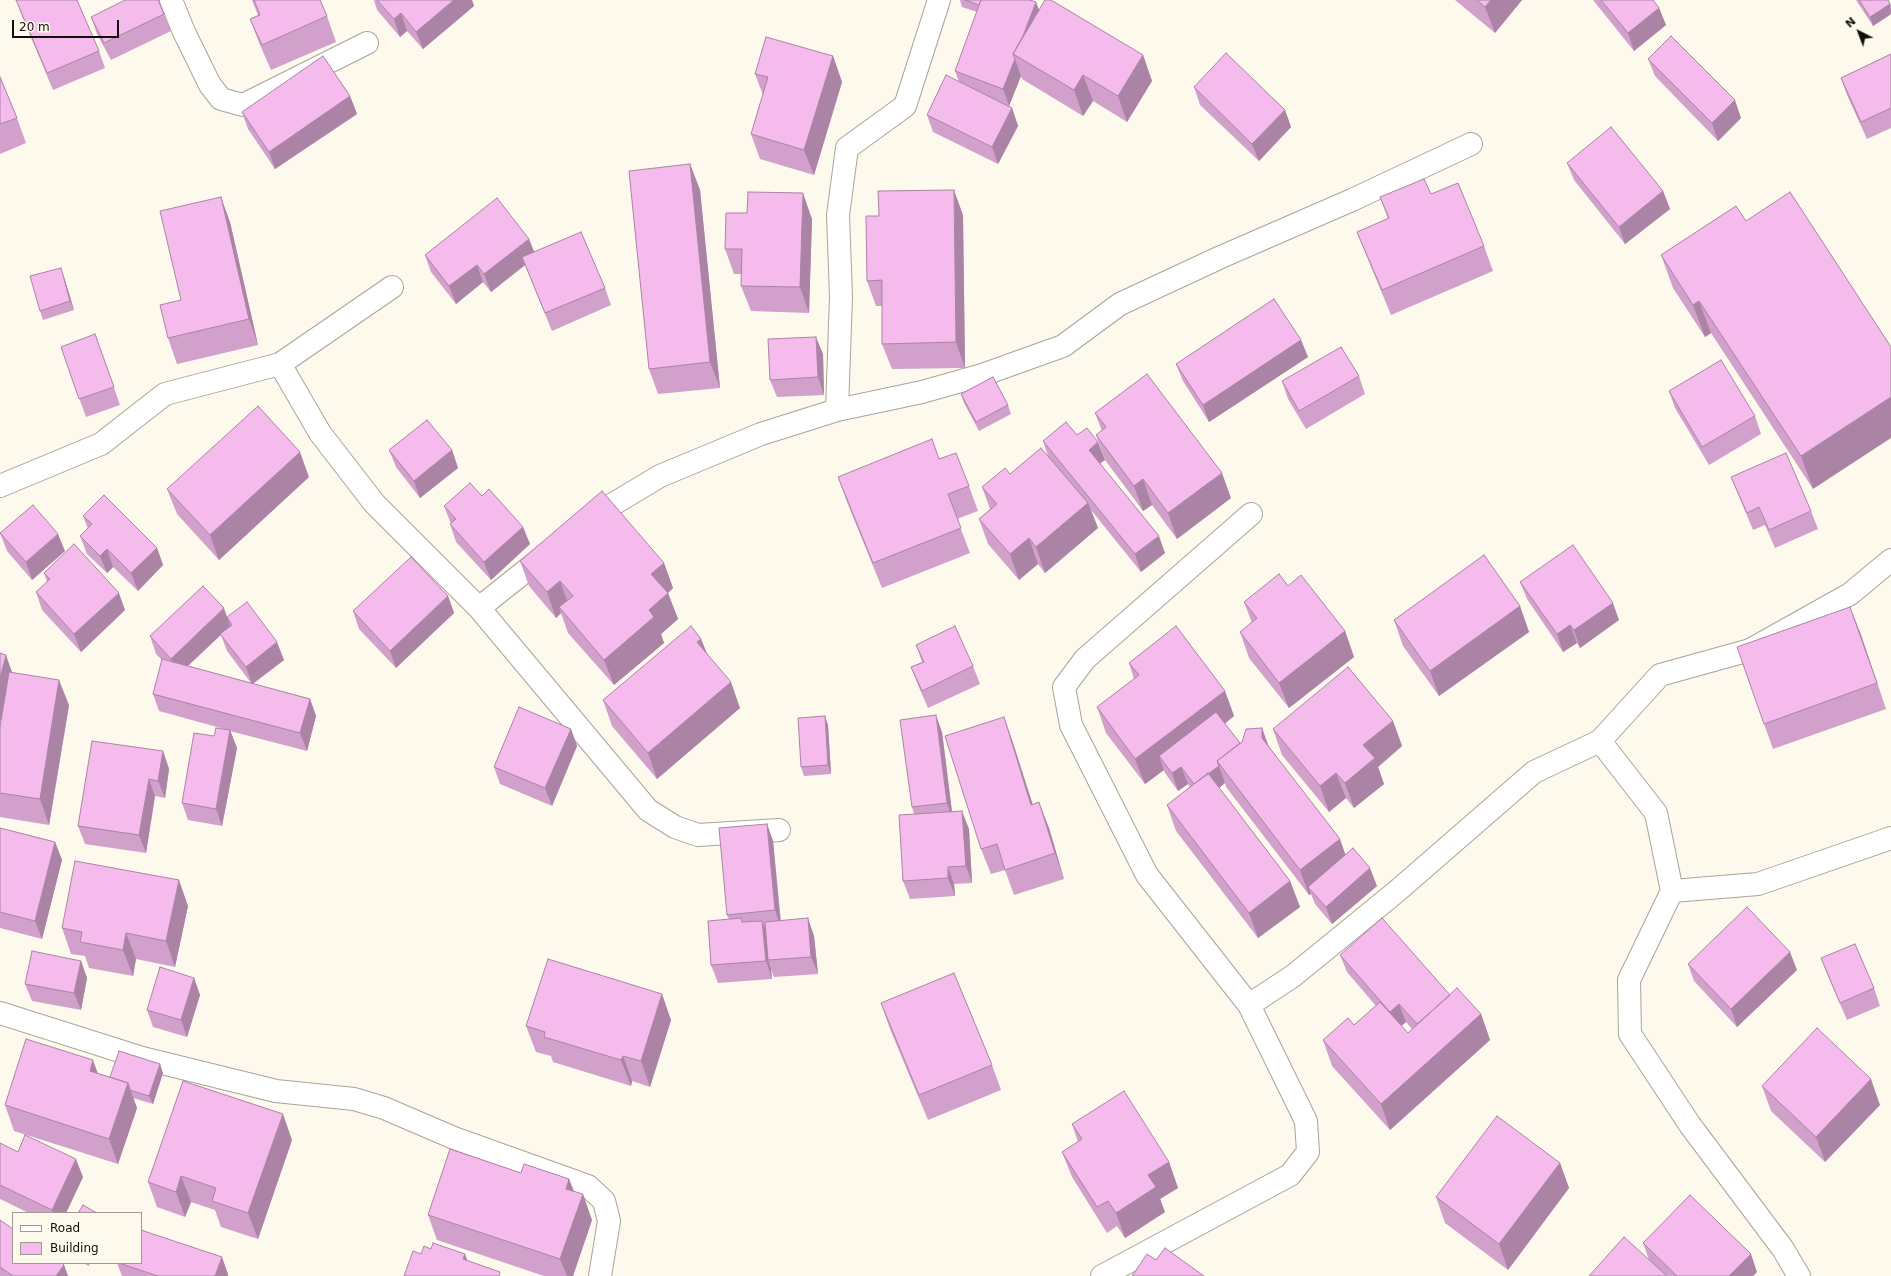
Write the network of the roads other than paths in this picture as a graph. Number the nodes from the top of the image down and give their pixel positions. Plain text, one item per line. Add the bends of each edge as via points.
1 (171, 0) edge
2 (939, 0) edge
3 (367, 43) dead end
4 (1471, 144) dead end
5 (392, 287) dead end
6 (280, 364) junction
7 (837, 410) junction
8 (0, 486) edge
9 (1251, 514) dead end
10 (1891, 560) edge
11 (479, 608) junction
12 (1600, 741) junction
13 (779, 830) dead end
14 (1891, 838) edge
15 (1672, 891) junction
16 (1249, 1004) junction
17 (0, 1013) edge
18 (600, 1276) edge
19 (1102, 1276) edge
20 (1799, 1276) edge

1 - 3 street via 210,85 221,99 242,105
2 - 7 street via 905,106 847,148 838,215 840,297
4 - 7 street via 1120,304 1063,346 982,375 922,392
5 - 6 street
6 - 8 street via 165,394 101,444
6 - 11 street via 320,433 374,503
7 - 11 street via 761,434 660,476 605,509
9 - 16 street via 1085,659 1064,687 1071,725 1147,875
10 - 12 street via 1850,594 1750,650 1660,674
11 - 13 street via 648,810 675,827 698,835
12 - 15 street via 1656,813
12 - 16 street via 1534,772 1396,892 1293,976
14 - 15 street via 1758,884
15 - 20 street via 1629,980 1630,1034 1690,1125 1783,1249
16 - 19 street via 1306,1121 1308,1152 1290,1175
17 - 18 street via 142,1058 276,1091 362,1102 384,1108 454,1138 588,1186 604,1201 609,1221

